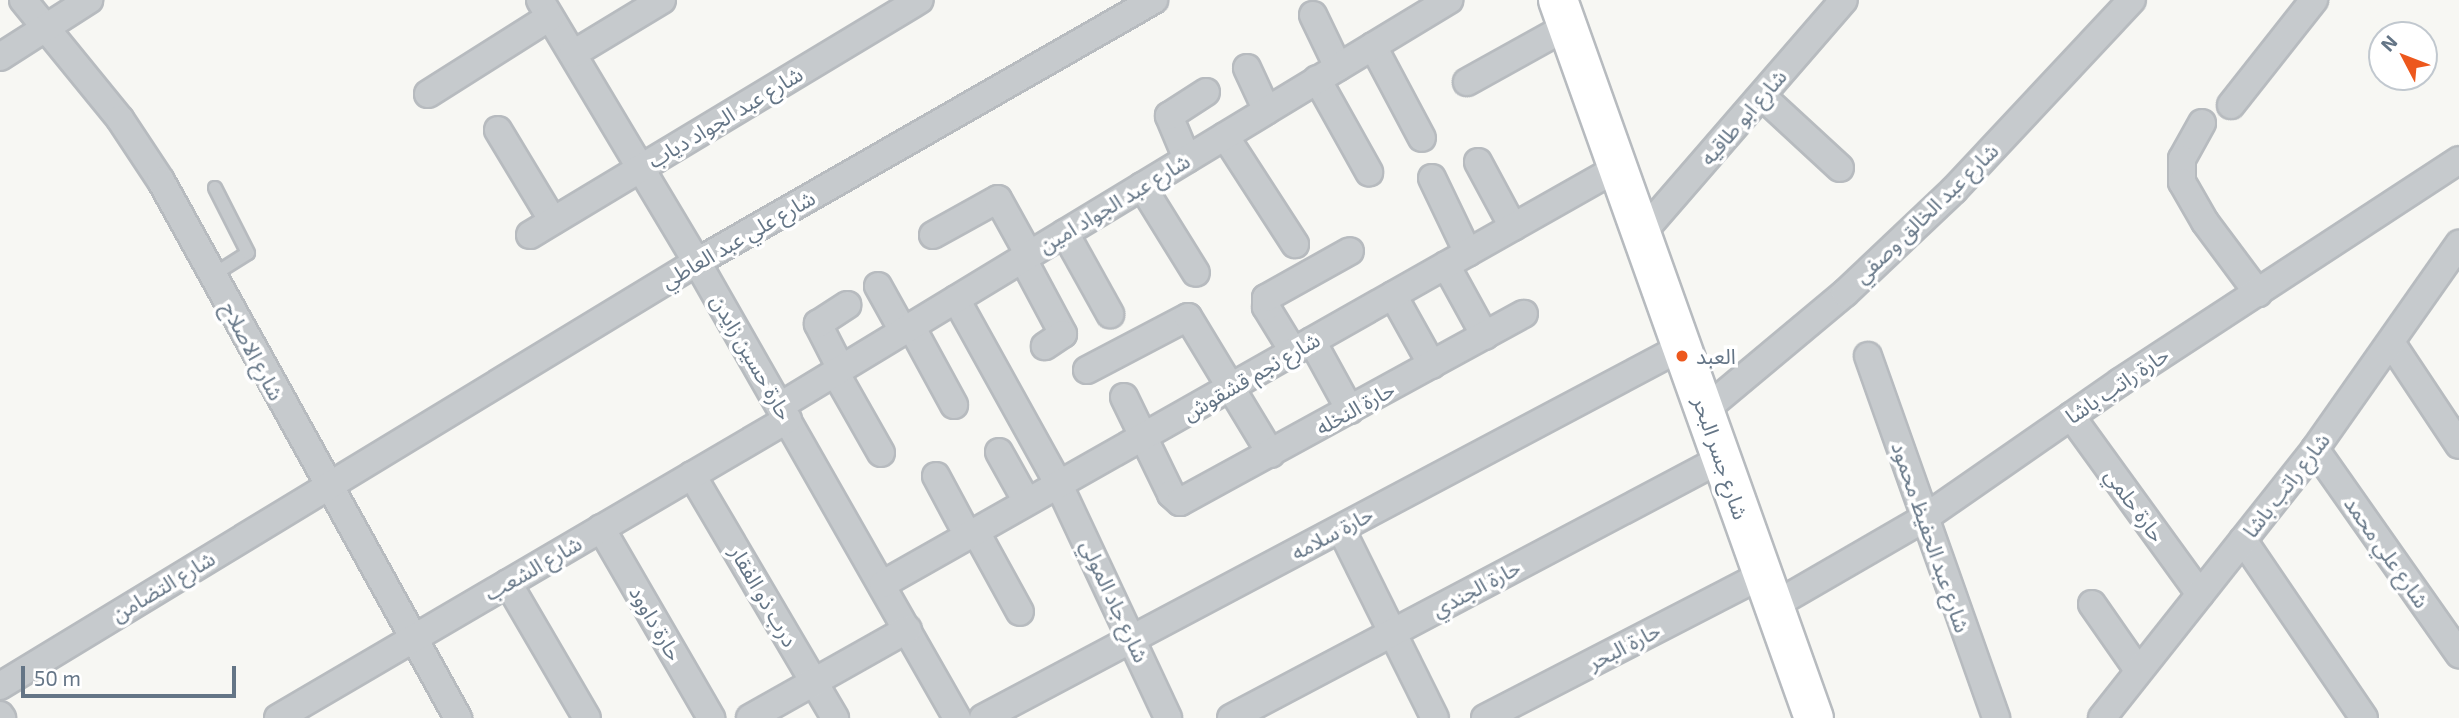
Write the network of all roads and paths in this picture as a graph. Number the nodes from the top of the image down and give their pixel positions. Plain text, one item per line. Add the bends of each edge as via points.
1 (23, 0) edge
2 (89, 0) edge
3 (662, 0) edge
4 (920, 0) edge
5 (1449, 0) edge
6 (1843, 0) edge
7 (2132, 0) edge
8 (1140, 4) edge
9 (2301, 4) edge
10 (545, 8) edge
11 (1563, 13) edge
12 (1313, 15) dead end
13 (44, 29) junction
14 (1373, 46) junction
15 (573, 54) junction
16 (0, 57) edge
17 (1247, 68) dead end
18 (1327, 73) junction
19 (1467, 82) dead end
20 (1206, 92) dead end
21 (428, 94) dead end
22 (1762, 96) junction
23 (2231, 105) dead end
24 (1267, 111) junction
25 (2202, 123) dead end
26 (498, 130) dead end
27 (1225, 136) junction
28 (1422, 138) dead end
29 (1187, 159) junction
30 (2459, 160) edge
31 (1478, 162) dead end
32 (1619, 167) junction
33 (1840, 168) dead end
34 (640, 169) junction
35 (1369, 172) dead end
36 (1432, 178) dead end
37 (1142, 186) junction
38 (215, 188) dead end
39 (553, 221) junction
40 (1513, 227) junction
41 (1065, 233) junction
42 (1642, 233) junction
43 (530, 234) dead end
44 (933, 235) dead end
45 (1295, 244) dead end
46 (2459, 244) edge
47 (1350, 251) dead end
48 (1026, 257) junction
49 (1457, 259) junction
50 (697, 261) junction
51 (1196, 273) dead end
52 (213, 275) junction
53 (878, 286) dead end
54 (2258, 293) junction
55 (1393, 295) junction
56 (956, 299) junction
57 (847, 305) dead end
58 (1110, 314) dead end
59 (1524, 314) dead end
60 (907, 329) junction
61 (1485, 336) junction
62 (2392, 344) junction
63 (1045, 346) dead end
64 (1303, 346) junction
65 (1682, 347) junction
66 (1868, 356) dead end
67 (1432, 365) junction
68 (1087, 370) dead end
69 (838, 371) junction
70 (1231, 387) junction
71 (1124, 397) dead end
72 (954, 405) dead end
73 (1349, 410) junction
74 (1705, 410) junction
75 (784, 412) junction
76 (2070, 416) junction
77 (1143, 437) junction
78 (2458, 441) edge
79 (2315, 449) junction
80 (881, 453) dead end
81 (999, 453) dead end
82 (1271, 454) junction
83 (1721, 459) junction
84 (692, 475) junction
85 (936, 475) dead end
86 (1059, 485) junction
87 (327, 487) junction
88 (1027, 502) junction
89 (1923, 519) junction
90 (601, 528) junction
91 (1341, 528) junction
92 (972, 534) junction
93 (2242, 540) junction
94 (508, 583) junction
95 (883, 584) junction
96 (1768, 590) junction
97 (2200, 594) junction
98 (2092, 604) dead end
99 (1020, 612) dead end
100 (908, 629) junction
101 (1392, 633) junction
102 (1133, 638) junction
103 (413, 639) junction
104 (2459, 654) edge
105 (2138, 670) junction
106 (814, 682) junction
107 (0, 686) edge
108 (311, 710) edge
109 (1807, 716) edge
110 (278, 718) edge
111 (458, 718) edge
112 (587, 718) edge
113 (711, 718) edge
114 (750, 718) edge
115 (835, 718) edge
116 (957, 718) edge
117 (983, 718) edge
118 (1168, 718) edge
119 (1231, 718) edge
120 (1436, 718) edge
121 (1485, 718) edge
122 (1996, 718) edge
123 (2102, 718) edge
124 (2364, 718) edge

1 - 13 street, شارع الاصلاح
2 - 13 street
3 - 15 street
4 - 34 street, شارع عبد الجواد دياب
5 - 14 street, شارع عبد الجواد امين
6 - 22 street, شارع ابو طاقيه
7 - 74 street, شارع عبد الخالق وصفي via 1954,190 1845,293
8 - 50 street, شارع علي عبد العاطي
9 - 23 street
10 - 15 street, حارة حسين زايدن
10 - 21 street
11 - 19 street
11 - 32 main road, شارع جسر البحر
12 - 18 street
13 - 16 street
13 - 52 street, شارع الاصلاح via 141,149
14 - 18 street, شارع عبد الجواد امين
14 - 28 street
15 - 34 street, حارة حسين زايدن
17 - 24 street
18 - 24 street, شارع عبد الجواد امين
18 - 35 street
20 - 29 street via 1169,116
22 - 33 street
22 - 42 street, شارع ابو طاقيه
24 - 27 street, شارع عبد الجواد امين
25 - 54 street via 2182,159 2182,182 2205,222
26 - 39 street
27 - 29 street, شارع عبد الجواد امين
27 - 45 street
29 - 37 street, شارع عبد الجواد امين
30 - 54 street, حارة راتب باشا
31 - 40 street
32 - 40 street, شارع نجم قشقوش
32 - 42 main road, شارع جسر البحر
34 - 39 street, شارع عبد الجواد دياب
34 - 50 street, حارة حسين زايدن
36 - 49 street
37 - 41 street, شارع عبد الجواد امين
37 - 51 street
38 - 52 lane via 248,253
39 - 43 street, شارع عبد الجواد دياب
40 - 49 street, شارع نجم قشقوش
41 - 48 street, شارع عبد الجواد امين
41 - 58 street
42 - 65 main road, شارع جسر البحر
44 - 48 street via 998,199
46 - 62 street, شارع راتب باشا
47 - 64 street via 1266,298 1266,307
48 - 56 street, شارع عبد الجواد امين
48 - 63 street via 1063,334
49 - 55 street, شارع نجم قشقوش
49 - 61 street
50 - 75 street, حارة حسين زايدن
50 - 87 street, شارع علي عبد العاطي
52 - 87 street, شارع الاصلاح
53 - 60 street
54 - 76 street, حارة راتب باشا
55 - 64 street, شارع نجم قشقوش
55 - 67 street
56 - 60 street, شارع عبد الجواد امين
56 - 86 street, شارع جاد المولي
57 - 69 street via 818,324
59 - 61 street, حارة النخله
60 - 69 street, شارع عبد الجواد امين
60 - 72 street
61 - 67 street, حارة النخله
62 - 78 street
62 - 79 street, شارع راتب باشا
64 - 70 street, شارع نجم قشقوش
64 - 73 street
65 - 74 main road, شارع جسر البحر
65 - 91 street, حارة سلامه
66 - 89 street, شارع عبد الحفيظ محمود
67 - 73 street, حارة النخله
68 - 70 street via 1184,316 1190,318
69 - 75 street, شارع عبد الجواد امين
69 - 80 street
70 - 77 street, شارع نجم قشقوش
70 - 82 street
71 - 77 street
73 - 82 street, حارة النخله
74 - 83 main road, شارع جسر البحر
75 - 84 street, شارع الشعب
75 - 95 street, حارة حسين زايدن
76 - 89 street, حارة راتب باشا
76 - 97 street, حارة حلمي
77 - 82 street, حارة النخله via 1171,494 1186,501
77 - 86 street, شارع نجم قشقوش
79 - 93 street, شارع راتب باشا
79 - 104 street, شارع علي محمد
81 - 88 street
83 - 96 main road, شارع جسر البحر
83 - 101 street, حارة الجندي
84 - 90 street, شارع الشعب
84 - 106 street, درب ذو الفقار
85 - 92 street
86 - 88 street, شارع نجم قشقوش
86 - 102 street, شارع جاد المولي
87 - 103 street, شارع الاصلاح
87 - 107 street, شارع التضامن
88 - 92 street, شارع نجم قشقوش
89 - 96 street, حارة راتب باشا
89 - 122 street, شارع عبد الحفيظ محمود
90 - 94 street, شارع الشعب
90 - 113 street, حارة داوود
91 - 101 street
91 - 102 street, حارة سلامه
92 - 95 street, شارع نجم قشقوش
92 - 99 street
93 - 97 street, شارع راتب باشا
93 - 124 street
94 - 103 street, شارع الشعب
94 - 112 street
95 - 100 street, حارة حسين زايدن
96 - 109 main road, شارع جسر البحر
96 - 121 street, حارة البحر
97 - 105 street, شارع راتب باشا
98 - 105 street
100 - 106 street
100 - 116 street, حارة حسين زايدن
101 - 119 street, حارة الجندي
101 - 120 street
102 - 117 street, حارة سلامه
102 - 118 street, شارع جاد المولي
103 - 108 street, شارع الشعب
103 - 111 street, شارع الاصلاح
105 - 123 street, شارع راتب باشا
106 - 114 street
106 - 115 street, درب ذو الفقار
108 - 110 street, شارع الشعب

